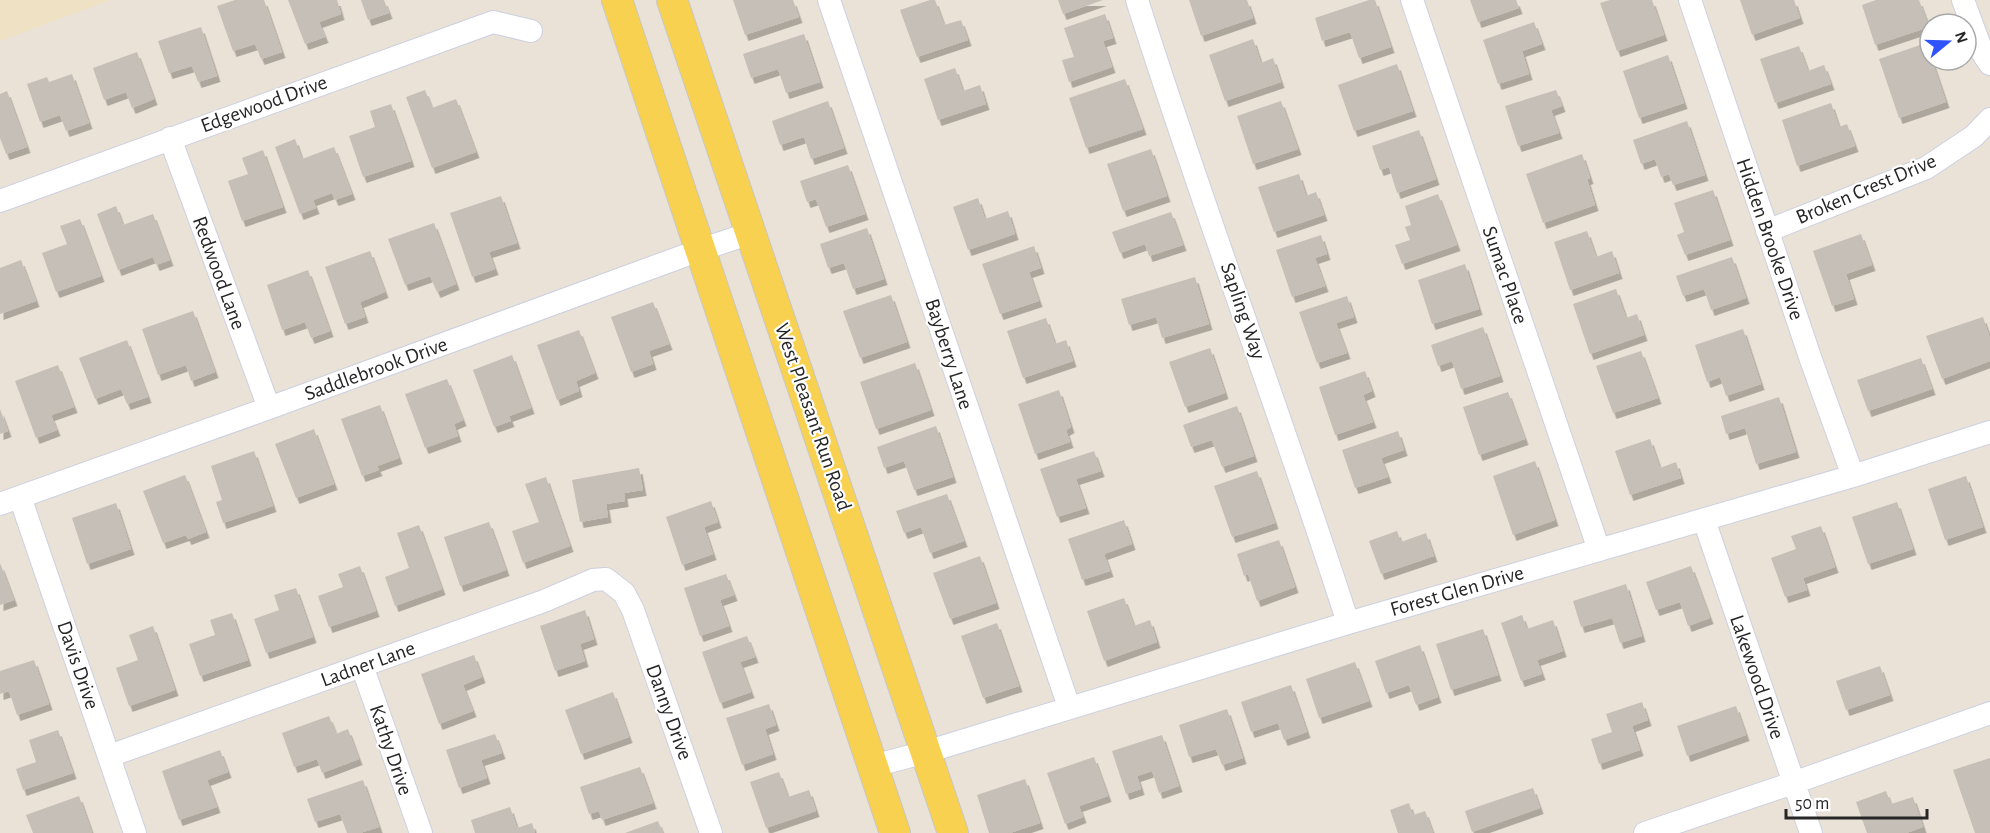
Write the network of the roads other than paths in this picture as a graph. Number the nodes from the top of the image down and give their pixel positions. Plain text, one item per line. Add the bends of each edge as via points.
1 (617, 0) edge
2 (672, 0) edge
3 (829, 0) edge
4 (1137, 0) edge
5 (1412, 0) edge
6 (1690, 0) edge
7 (1963, 0) edge
8 (531, 31) dead end
9 (1990, 64) edge
10 (1990, 119) edge
11 (170, 138) junction
12 (0, 201) edge
13 (1767, 231) junction
14 (751, 233) junction
15 (700, 250) junction
16 (269, 408) junction
17 (1990, 432) edge
18 (1853, 476) junction
19 (10, 501) edge
20 (1704, 520) junction
21 (1599, 550) junction
22 (624, 593) joint
23 (1348, 623) junction
24 (362, 666) junction
25 (1069, 707) junction
26 (1990, 712) edge
27 (926, 752) junction
28 (108, 756) junction
29 (873, 766) junction
30 (1793, 783) junction
31 (135, 833) edge
32 (421, 833) edge
33 (711, 833) edge
34 (895, 833) edge
35 (953, 833) edge
36 (1645, 833) edge
37 (1810, 833) edge

1 - 15 main road
2 - 14 main road, West Pleasant Run Road
3 - 25 street, Bayberry Lane
4 - 23 street, Sapling Way
5 - 21 street, Sumac Place
6 - 13 street, Hidden Brooke Drive
7 - 9 street
8 - 11 street, Edgewood Drive via 493,22
10 - 13 street, Broken Crest Drive via 1974,136 1926,168
11 - 12 street, Edgewood Drive
11 - 16 street, Redwood Lane
13 - 18 street, Hidden Brooke Drive
14 - 15 street, Saddlebrook Drive
14 - 27 main road, West Pleasant Run Road
15 - 16 street, Saddlebrook Drive
15 - 29 main road
16 - 19 street, Saddlebrook Drive
17 - 18 street, Forest Glen Drive
18 - 20 street, Forest Glen Drive
19 - 28 street, Davis Drive
20 - 21 street, Forest Glen Drive
20 - 30 street, Lakewood Drive
21 - 23 street, Forest Glen Drive
22 - 24 street, Ladner Lane via 606,579 593,580
22 - 33 street, Danny Drive
23 - 25 street, Forest Glen Drive
24 - 28 street, Ladner Lane
24 - 32 street, Kathy Drive
25 - 27 street, Forest Glen Drive
26 - 30 street
27 - 29 street, Forest Glen Drive
27 - 35 main road, West Pleasant Run Road
28 - 31 street, Davis Drive
29 - 34 main road
30 - 36 street
30 - 37 street, Lakewood Drive

